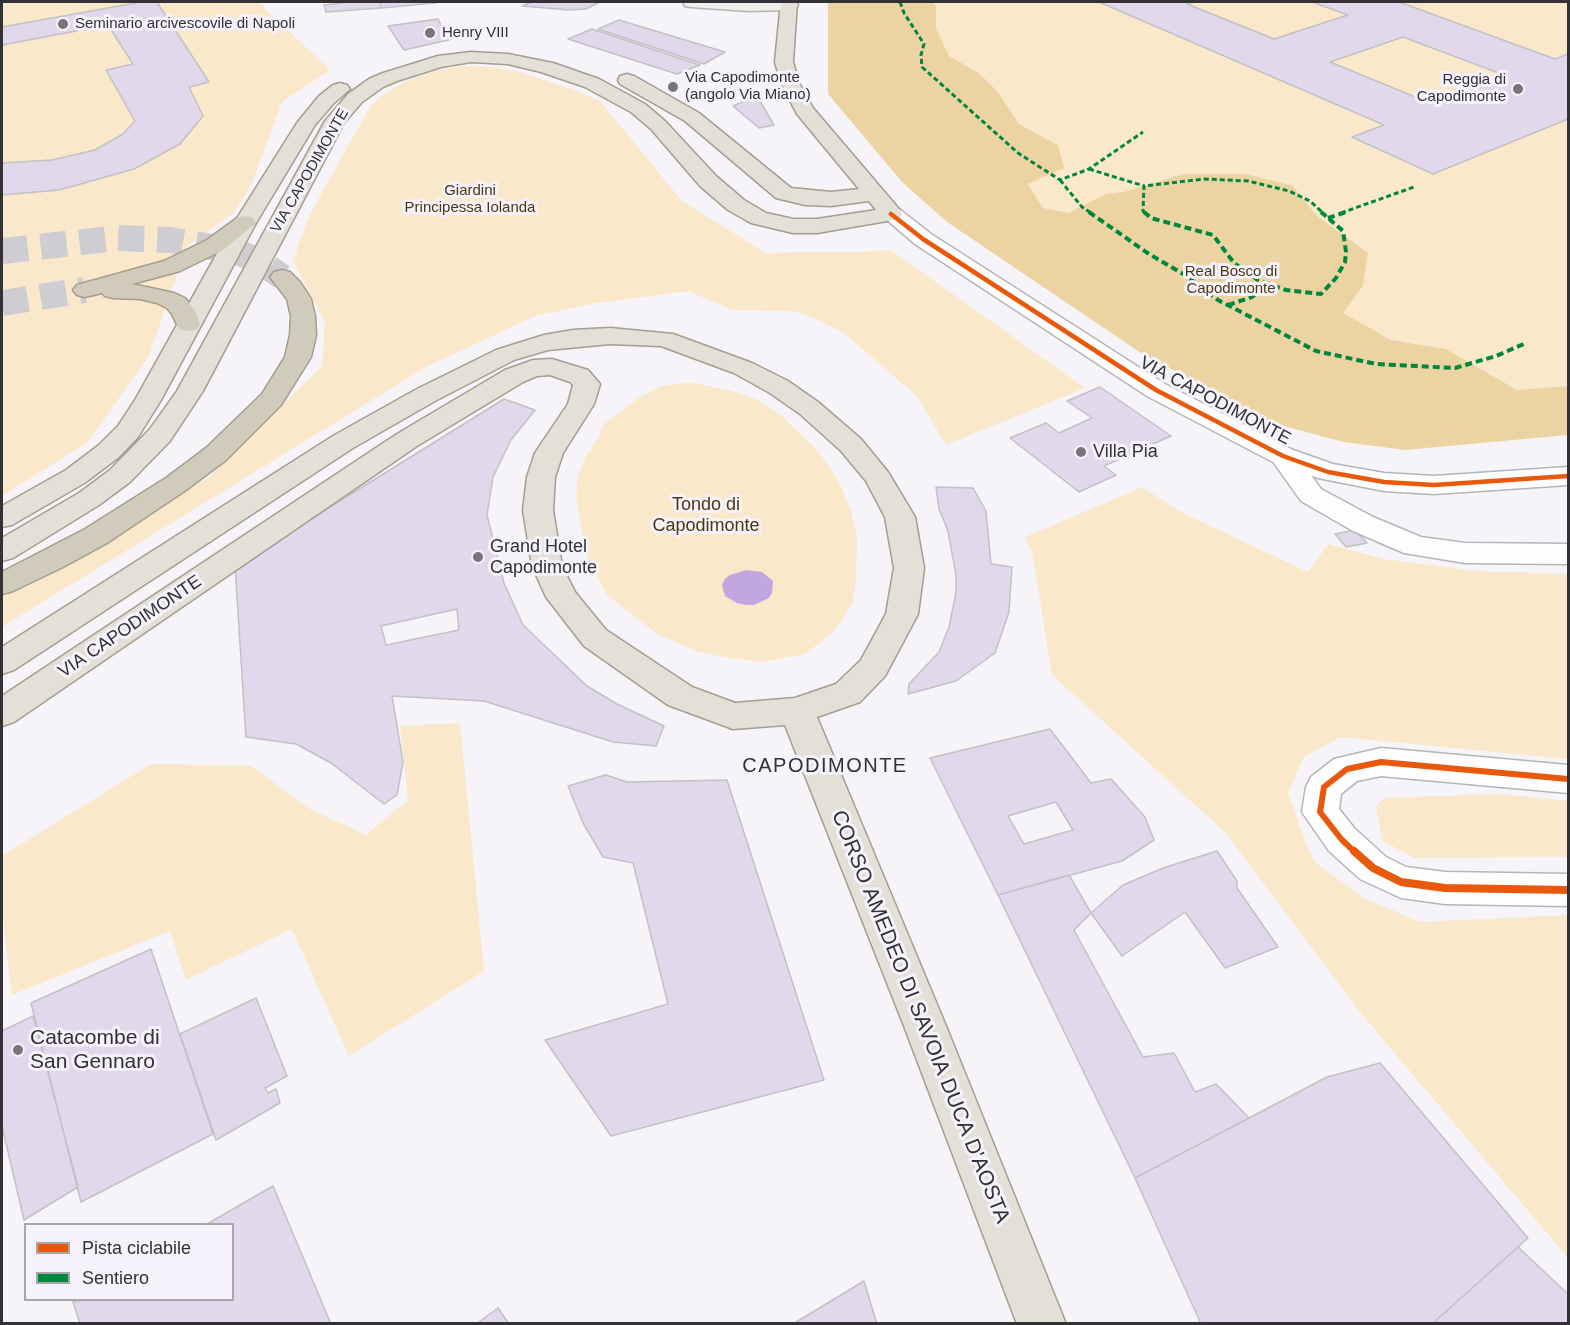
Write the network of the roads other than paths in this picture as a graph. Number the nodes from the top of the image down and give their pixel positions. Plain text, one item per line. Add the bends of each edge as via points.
1 (691, 2) edge
2 (789, 3) edge
3 (875, 194) junction
4 (891, 214) junction
5 (245, 223) junction
6 (282, 277) tunnel mouth
7 (188, 324) junction
8 (1282, 456) junction
9 (1569, 476) edge
10 (2, 518) edge
11 (2, 551) edge
12 (1569, 554) edge
13 (2, 584) edge
14 (2, 662) edge
15 (797, 711) junction
16 (2, 713) edge
17 (1569, 778) edge
18 (1569, 890) edge
19 (1042, 1323) edge

1 - 2 main road via 748,6
2 - 3 main road via 784,62 790,83 804,110
3 - 4 main road
3 - 5 main road, VIA CAPODIMONTE via 815,199 784,193 699,123 651,92 602,69 561,57 479,46 411,57 371,71 339,89 307,123
4 - 8 street, VIA CAPODIMONTE via 923,239 1156,390
4 - 11 main road, VIA CAPODIMONTE via 817,226 793,226 759,218 708,182 638,108 602,87 546,67 471,57 438,62 390,77 355,98 335,121 190,391 160,435 120,476 89,499
5 - 7 main road, VIA CAPODIMONTE
5 - 7 highway via 214,245 172,266 85,290 155,294 176,303
6 - 13 highway via 299,299 303,335 298,357 264,408 216,454 176,484 96,536
7 - 10 main road, VIA CAPODIMONTE via 148,400 119,442 67,482
8 - 9 street, VIA CAPODIMONTE via 1328,472 1384,482 1434,485
8 - 12 street via 1311,495 1415,546 1466,553
14 - 15 main road via 343,442 505,355 573,338 664,339 743,368 809,408 851,445 879,478 900,517 909,567 902,614 873,668 848,693
15 - 16 main road, VIA CAPODIMONTE via 733,716 680,696 595,638 562,597 547,566 541,535 541,477 549,453 580,404 587,384 579,376 552,367 533,368 514,376 407,440
15 - 19 main road, CORSO AMEDEO DI SAVOIA DUCA D'AOSTA
17 - 18 street via 1381,762 1347,769 1324,787 1320,812 1342,840 1373,868 1401,882 1445,888

